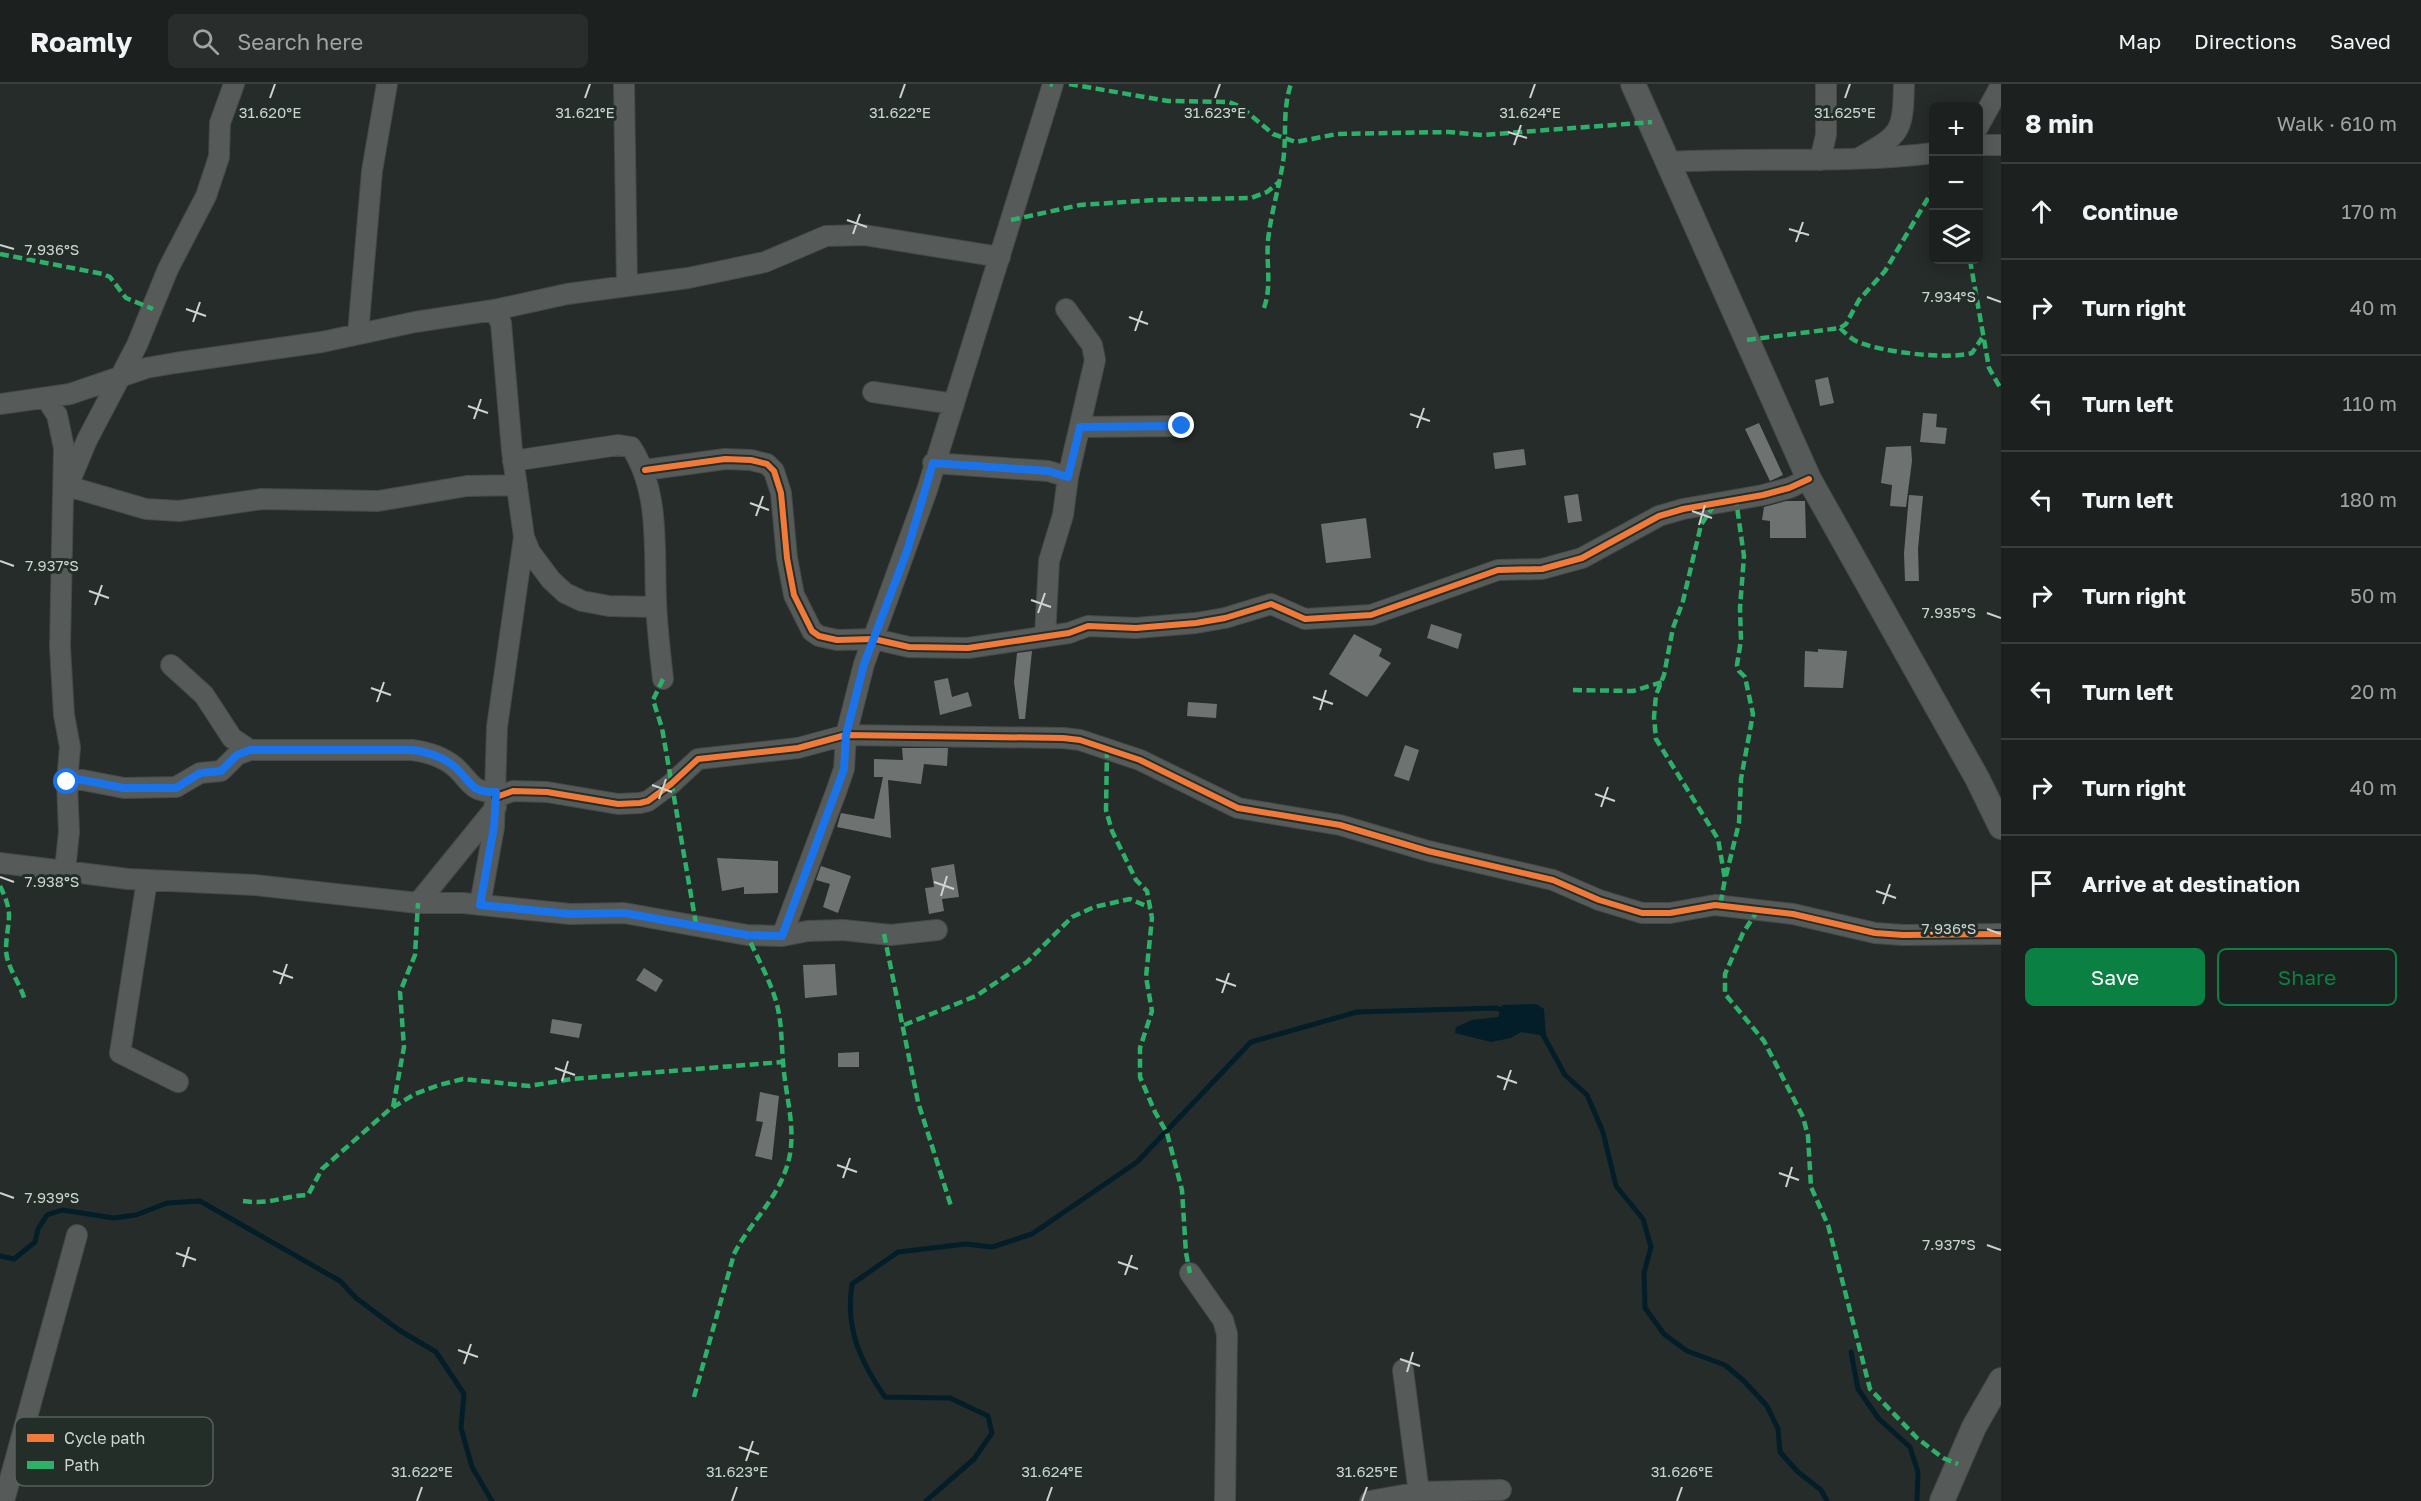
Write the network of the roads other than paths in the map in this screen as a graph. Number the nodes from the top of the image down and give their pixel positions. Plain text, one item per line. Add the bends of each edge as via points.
1 (234, 84) edge
2 (387, 84) edge
3 (624, 84) edge
4 (1053, 84) edge
5 (1633, 84) edge
6 (1826, 84) edge
7 (1904, 84) edge
8 (2001, 85) edge
9 (1983, 118) edge
10 (2001, 144) edge
11 (1983, 145) edge
12 (1929, 153) edge
13 (1820, 160) junction
14 (1856, 160) junction
15 (1669, 162) junction
16 (1000, 257) junction
17 (627, 285) junction
18 (1066, 309) dead end
19 (494, 310) junction
20 (358, 334) junction
21 (121, 377) junction
22 (873, 392) dead end
23 (46, 398) junction
24 (0, 404) edge
25 (954, 404) junction
26 (1182, 426) dead end
27 (1080, 427) junction
28 (513, 461) junction
29 (933, 463) junction
30 (645, 470) junction
31 (1068, 477) junction
32 (1809, 478) junction
33 (517, 484) junction
34 (66, 486) junction
35 (524, 537) junction
36 (656, 606) junction
37 (1045, 636) junction
38 (874, 639) junction
39 (171, 665) dead end
40 (663, 679) dead end
41 (846, 735) junction
42 (250, 750) junction
43 (67, 777) junction
44 (496, 799) junction
45 (2001, 827) edge
46 (0, 863) edge
47 (64, 870) junction
48 (147, 880) junction
49 (418, 903) junction
50 (480, 905) junction
51 (938, 930) dead end
52 (2001, 934) edge
53 (782, 936) junction
54 (178, 1082) dead end
55 (77, 1235) dead end
56 (1190, 1273) dead end
57 (1403, 1370) dead end
58 (2001, 1380) edge
59 (27, 1417) edge
60 (15, 1461) edge
61 (1501, 1490) dead end
62 (1946, 1492) edge
63 (1420, 1497) edge
64 (4, 1501) edge
65 (1225, 1501) edge
66 (1370, 1501) edge

1 - 21 street via 220,123 214,174
2 - 20 street via 372,171
3 - 17 street
4 - 16 street
5 - 15 street
6 - 13 street via 1826,135
7 - 14 street via 1898,132
8 - 9 street
10 - 11 street
12 - 14 street
13 - 14 street
13 - 15 street via 1739,158
15 - 32 street
16 - 17 street via 841,234 806,243 765,262 688,278
16 - 25 street
17 - 19 street
18 - 27 street via 1096,353
19 - 20 street
19 - 28 street via 503,336
20 - 21 street via 175,363
21 - 23 street
21 - 34 street
22 - 25 street
23 - 24 street
23 - 34 street via 57,415 62,434
25 - 29 street
26 - 27 street
27 - 31 street
28 - 30 street via 624,445 631,447
28 - 33 street
29 - 31 street via 1048,471
29 - 38 street via 907,551
30 - 36 street via 653,519
30 - 38 street via 726,459 751,459 767,464 774,471 781,493 794,595 812,631 837,640
31 - 37 street via 1063,516 1049,561
32 - 37 street via 1763,495 1659,516 1582,558 1542,569 1498,570 1371,615 1305,620 1271,604 1196,623 1136,628 1088,626
32 - 45 street
33 - 34 street via 467,486 378,501 262,500 179,511 109,500
33 - 35 street
34 - 43 street via 60,534 60,647 70,747
35 - 36 street via 536,561 565,593 609,606
35 - 44 street via 497,727
36 - 40 street
37 - 38 street via 939,649
38 - 41 street
39 - 42 street via 204,695 232,738
41 - 44 street via 798,748 698,759 671,784 640,803 618,804 547,792 513,791
41 - 52 street via 1080,741 1140,760 1238,808 1340,825 1428,851 1553,880 1642,913 1670,913 1715,905 1793,914 1875,933
41 - 53 street via 840,781
42 - 43 street via 237,755 221,771 200,773 176,788 124,788
42 - 44 street via 433,753 457,769 469,785
43 - 47 street via 69,832
44 - 49 street
44 - 50 street
46 - 47 street
47 - 48 street
48 - 49 street via 254,885
48 - 54 street via 120,1053
49 - 50 street
50 - 53 street via 570,914 624,913 747,935
51 - 53 street via 891,935 808,931
55 - 59 street
56 - 65 street via 1223,1320 1227,1334
57 - 63 street
58 - 62 street via 1974,1426
60 - 64 street
61 - 63 street
63 - 66 street

